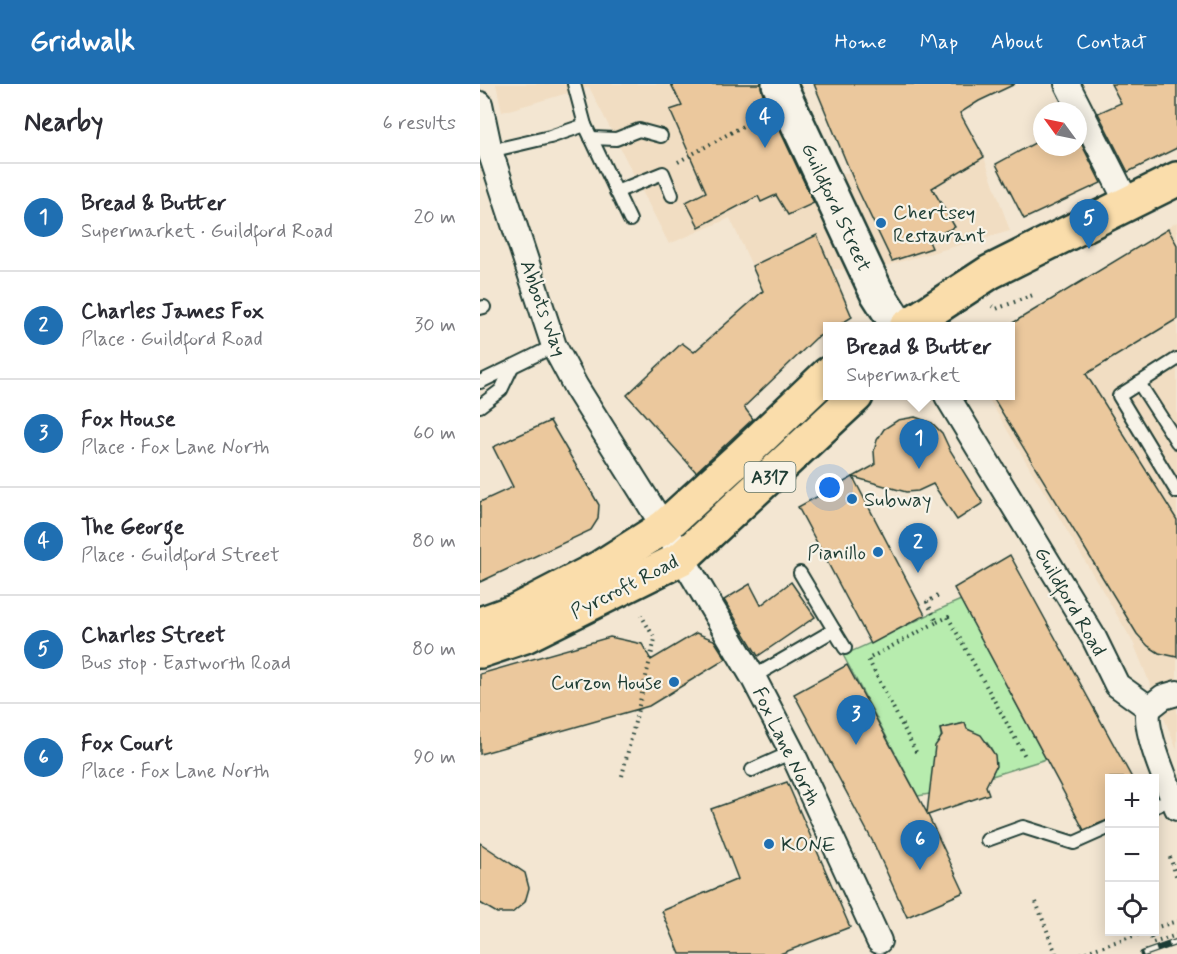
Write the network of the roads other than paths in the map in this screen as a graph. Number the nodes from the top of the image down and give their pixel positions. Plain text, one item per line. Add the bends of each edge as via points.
1 (574, 84) edge
2 (1067, 84) edge
3 (783, 92) edge
4 (480, 104) edge
5 (585, 125) junction
6 (661, 136) dead end
7 (591, 138) junction
8 (490, 151) junction
9 (1177, 179) edge
10 (616, 192) junction
11 (672, 195) dead end
12 (1127, 202) junction
13 (630, 220) dead end
14 (897, 322) edge
15 (914, 322) edge
16 (554, 346) junction
17 (1177, 359) edge
18 (512, 367) junction
19 (823, 379) edge
20 (480, 382) edge
21 (1139, 383) junction
22 (852, 400) edge
23 (949, 400) edge
24 (480, 406) edge
25 (1177, 442) edge
26 (1177, 492) edge
27 (664, 527) junction
28 (682, 558) junction
29 (800, 573) dead end
30 (480, 624) edge
31 (834, 630) junction
32 (845, 648) dead end
33 (480, 651) edge
34 (753, 677) junction
35 (1177, 693) edge
36 (1149, 708) junction
37 (792, 752) junction
38 (752, 770) dead end
39 (1168, 804) edge
40 (1108, 828) edge
41 (987, 840) dead end
42 (879, 941) dead end

1 - 5 lane
2 - 12 street
3 - 14 main road, Guildford Street via 876,291
4 - 8 street, Abbots Way
5 - 7 lane
5 - 8 lane
6 - 7 lane via 639,130 616,139
7 - 10 lane
8 - 16 street, Abbots Way
9 - 12 main road
10 - 11 lane via 663,173
10 - 13 lane
12 - 15 main road via 990,272
16 - 18 lane
16 - 27 street, Abbots Way
17 - 21 lane
18 - 20 lane
18 - 24 lane via 501,390
19 - 27 main road, Pyrcroft Road / A317
21 - 25 lane
21 - 26 lane via 1119,396
22 - 28 main road, Pyrcroft Road / A317
23 - 36 street, Guildford Road via 1094,638 1117,685
27 - 28 street, Abbots Way
27 - 30 main road, Pyrcroft Road / A317 via 601,567 516,612
28 - 33 main road, Pyrcroft Road / A317 via 525,636
28 - 34 street, Fox Lane North
29 - 31 lane
31 - 32 lane
31 - 34 lane
34 - 37 street, Fox Lane North
35 - 36 street
36 - 39 street via 1148,730
37 - 38 lane
37 - 42 street, Fox Lane North
40 - 41 lane via 1074,843 1023,827

